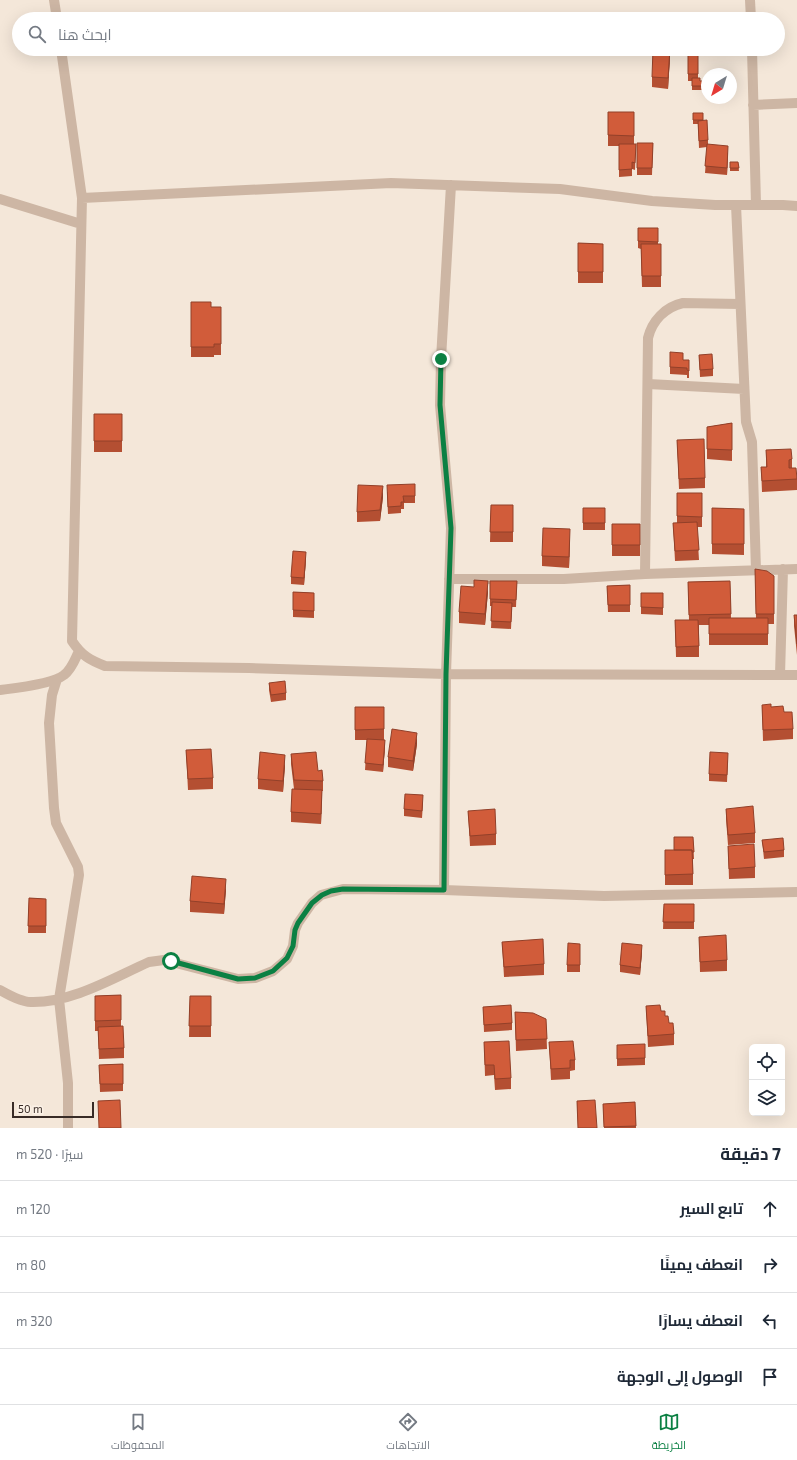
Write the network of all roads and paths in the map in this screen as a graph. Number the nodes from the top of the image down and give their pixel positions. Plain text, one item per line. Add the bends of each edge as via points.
1 (54, 0) edge
2 (750, 0) edge
3 (55, 12) edge
4 (751, 12) edge
5 (62, 56) edge
6 (752, 56) edge
7 (797, 103) edge
8 (753, 105) junction
9 (451, 185) junction
10 (82, 198) junction
11 (0, 200) edge
12 (736, 205) junction
13 (756, 205) junction
14 (797, 206) edge
15 (81, 224) junction
16 (740, 304) junction
17 (648, 384) junction
18 (744, 389) junction
19 (783, 569) junction
20 (797, 569) edge
21 (756, 570) junction
22 (645, 574) junction
23 (449, 579) junction
24 (78, 650) junction
25 (446, 674) junction
26 (780, 675) junction
27 (797, 675) edge
28 (57, 679) junction
29 (0, 690) edge
30 (444, 890) junction
31 (797, 892) edge
32 (0, 990) edge
33 (59, 999) junction
34 (68, 1128) edge

1 - 3 street
2 - 4 street
5 - 10 street
6 - 8 street
7 - 8 street
8 - 13 street
9 - 10 street via 391,183
9 - 12 street via 560,189 652,201
9 - 23 street via 440,390 451,528
10 - 15 street
11 - 15 street
12 - 13 street
12 - 16 street
13 - 14 street
15 - 24 street via 72,641
16 - 17 street via 683,303 665,311 650,329
16 - 18 street
17 - 18 street
17 - 22 street
18 - 21 street via 746,422 752,442
19 - 20 street
19 - 21 street
19 - 26 street
21 - 22 street
22 - 23 street via 564,579
23 - 25 street
24 - 25 street via 88,659 105,666
24 - 28 street via 68,671
25 - 26 street
25 - 30 street
26 - 27 street
28 - 29 street
28 - 33 street via 52,695 49,723 54,808 56,823 78,867 79,875
30 - 31 street via 604,896
30 - 33 street via 343,889 322,895 312,903 298,923 293,946 287,958 273,971 255,978 238,979 159,960
32 - 33 street via 9,996 30,1002
33 - 34 street via 68,1083

